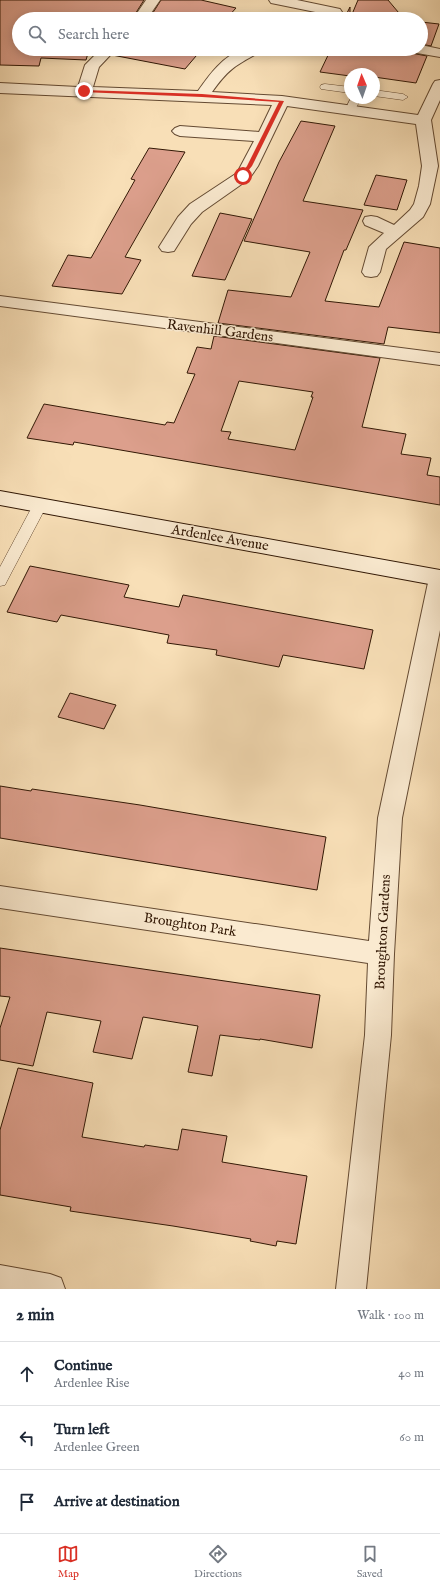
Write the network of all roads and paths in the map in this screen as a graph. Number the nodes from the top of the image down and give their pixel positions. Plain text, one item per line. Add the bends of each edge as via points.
1 (153, 0) edge
2 (276, 0) edge
3 (314, 8) junction
4 (145, 12) edge
5 (310, 12) edge
6 (335, 12) dead end
7 (428, 51) edge
8 (440, 53) edge
9 (102, 56) edge
10 (242, 56) edge
11 (440, 86) edge
12 (325, 87) dead end
13 (0, 88) edge
14 (344, 89) edge
15 (84, 91) junction
16 (380, 94) edge
17 (202, 96) junction
18 (403, 97) dead end
19 (282, 101) junction
20 (344, 104) edge
21 (353, 104) edge
22 (423, 120) junction
23 (180, 131) dead end
24 (264, 137) junction
25 (434, 150) edge
26 (371, 221) dead end
27 (395, 232) junction
28 (168, 247) dead end
29 (371, 272) dead end
30 (0, 301) edge
31 (440, 359) edge
32 (0, 498) edge
33 (40, 505) junction
34 (440, 578) edge
35 (0, 581) edge
36 (0, 896) edge
37 (381, 954) junction
38 (0, 1280) edge
39 (50, 1289) edge
40 (352, 1289) edge

1 - 4 street
2 - 3 street
3 - 5 street
3 - 6 street
7 - 8 street
9 - 15 street via 92,66
10 - 17 street via 218,73
11 - 22 street
12 - 14 lane
13 - 15 street
15 - 17 street
16 - 18 lane
17 - 19 street
19 - 20 street
19 - 24 street
21 - 22 street
22 - 25 street
23 - 24 street
24 - 28 street via 243,176 196,208 184,221
25 - 27 street via 422,204 410,220
26 - 27 street
27 - 29 street via 378,247
30 - 31 street, Ravenhill Gardens
32 - 33 street, Ardenlee Avenue
33 - 34 street, Ardenlee Avenue
33 - 35 lane
34 - 37 street, Broughton Gardens via 390,818
36 - 37 street, Broughton Park
37 - 40 street, Broughton Gardens via 378,1035
38 - 39 street

